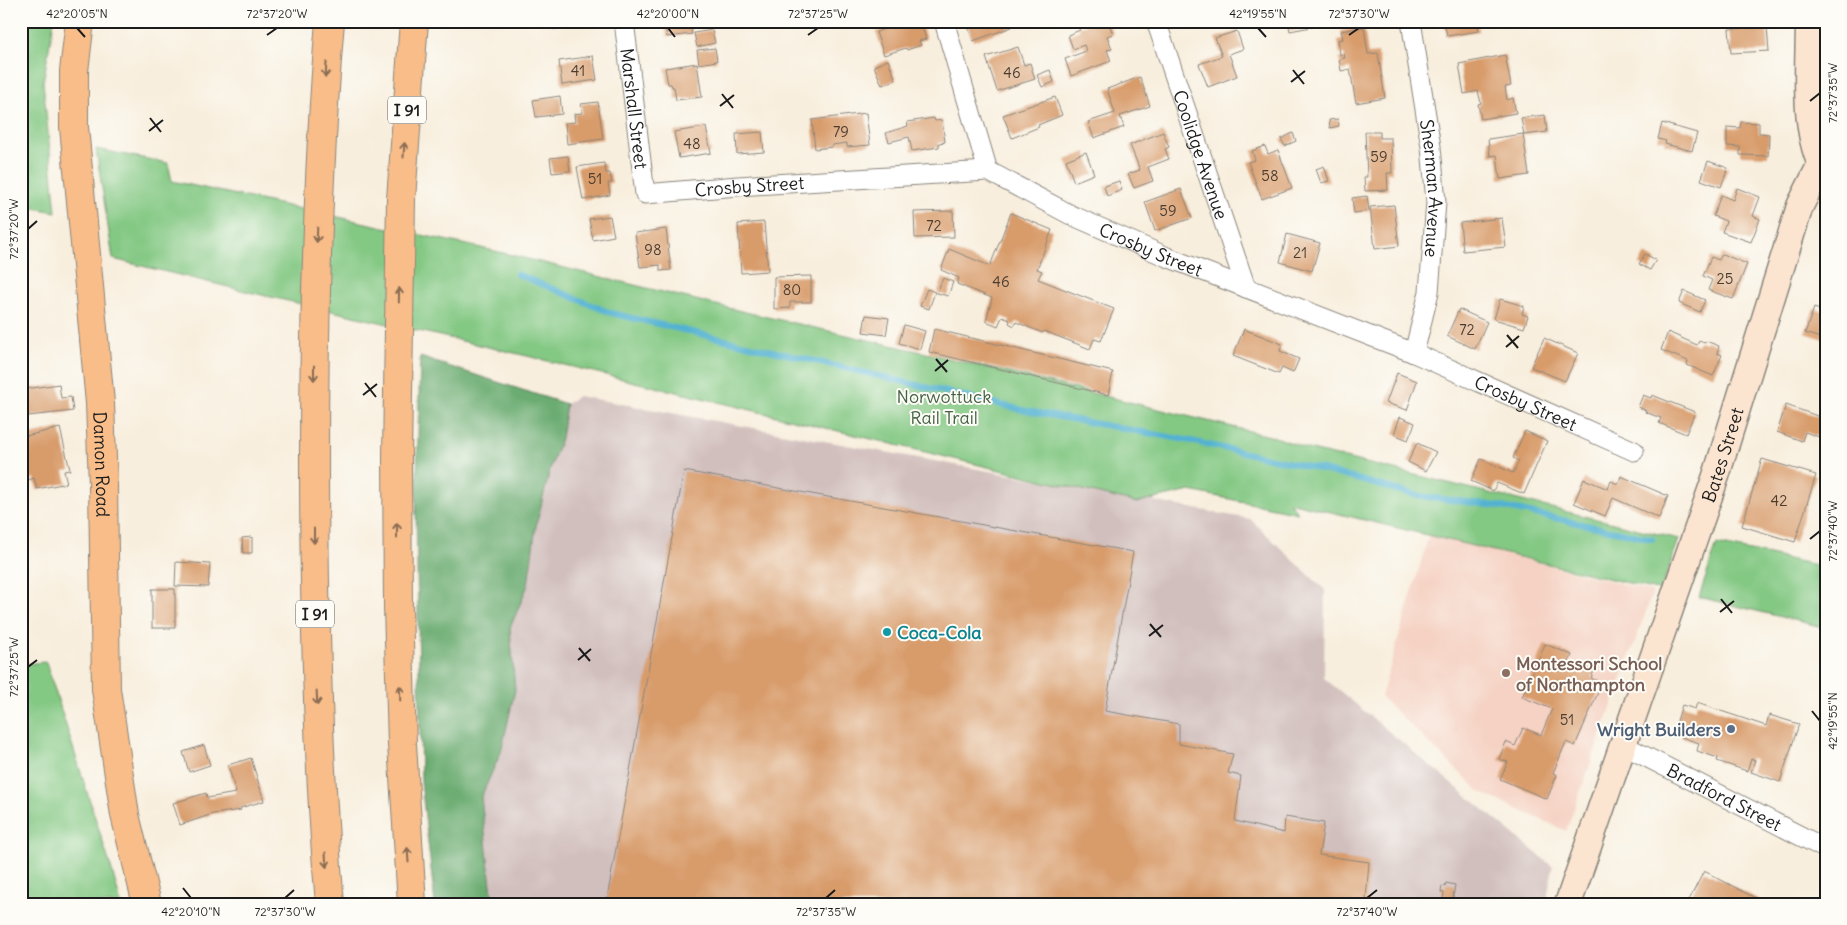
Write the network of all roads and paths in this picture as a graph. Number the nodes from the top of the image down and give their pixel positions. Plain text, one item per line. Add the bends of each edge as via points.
1 (80, 21) edge
2 (330, 21) edge
3 (414, 21) edge
4 (624, 21) edge
5 (944, 21) edge
6 (1156, 21) edge
7 (1411, 21) edge
8 (1809, 21) edge
9 (1823, 163) edge
10 (988, 171) junction
11 (645, 194) joint
12 (1246, 288) junction
13 (1414, 353) junction
14 (1634, 450) dead end
15 (1623, 745) junction
16 (1826, 849) edge
17 (147, 904) edge
18 (330, 904) edge
19 (412, 904) edge
20 (1568, 904) edge

1 - 17 main road, Damon Road via 74,71 74,126 100,411 106,689 125,815
2 -> 18 main road, I 91 via 318,186 314,610
19 -> 3 main road, I 91 via 404,784 397,513 401,199
4 - 11 street, Marshall Street
5 - 10 street
6 - 12 street, Coolidge Avenue
7 - 13 street, Sherman Avenue via 1431,147 1436,202 1429,292
8 - 9 street via 1810,126 1815,151
9 - 15 street, Bates Street via 1800,206 1716,476
10 - 11 street, Crosby Street
10 - 12 street, Crosby Street via 1071,215
12 - 13 street, Crosby Street
13 - 14 street, Crosby Street
15 - 16 street, Bradford Street
15 - 20 street, Bates Street

